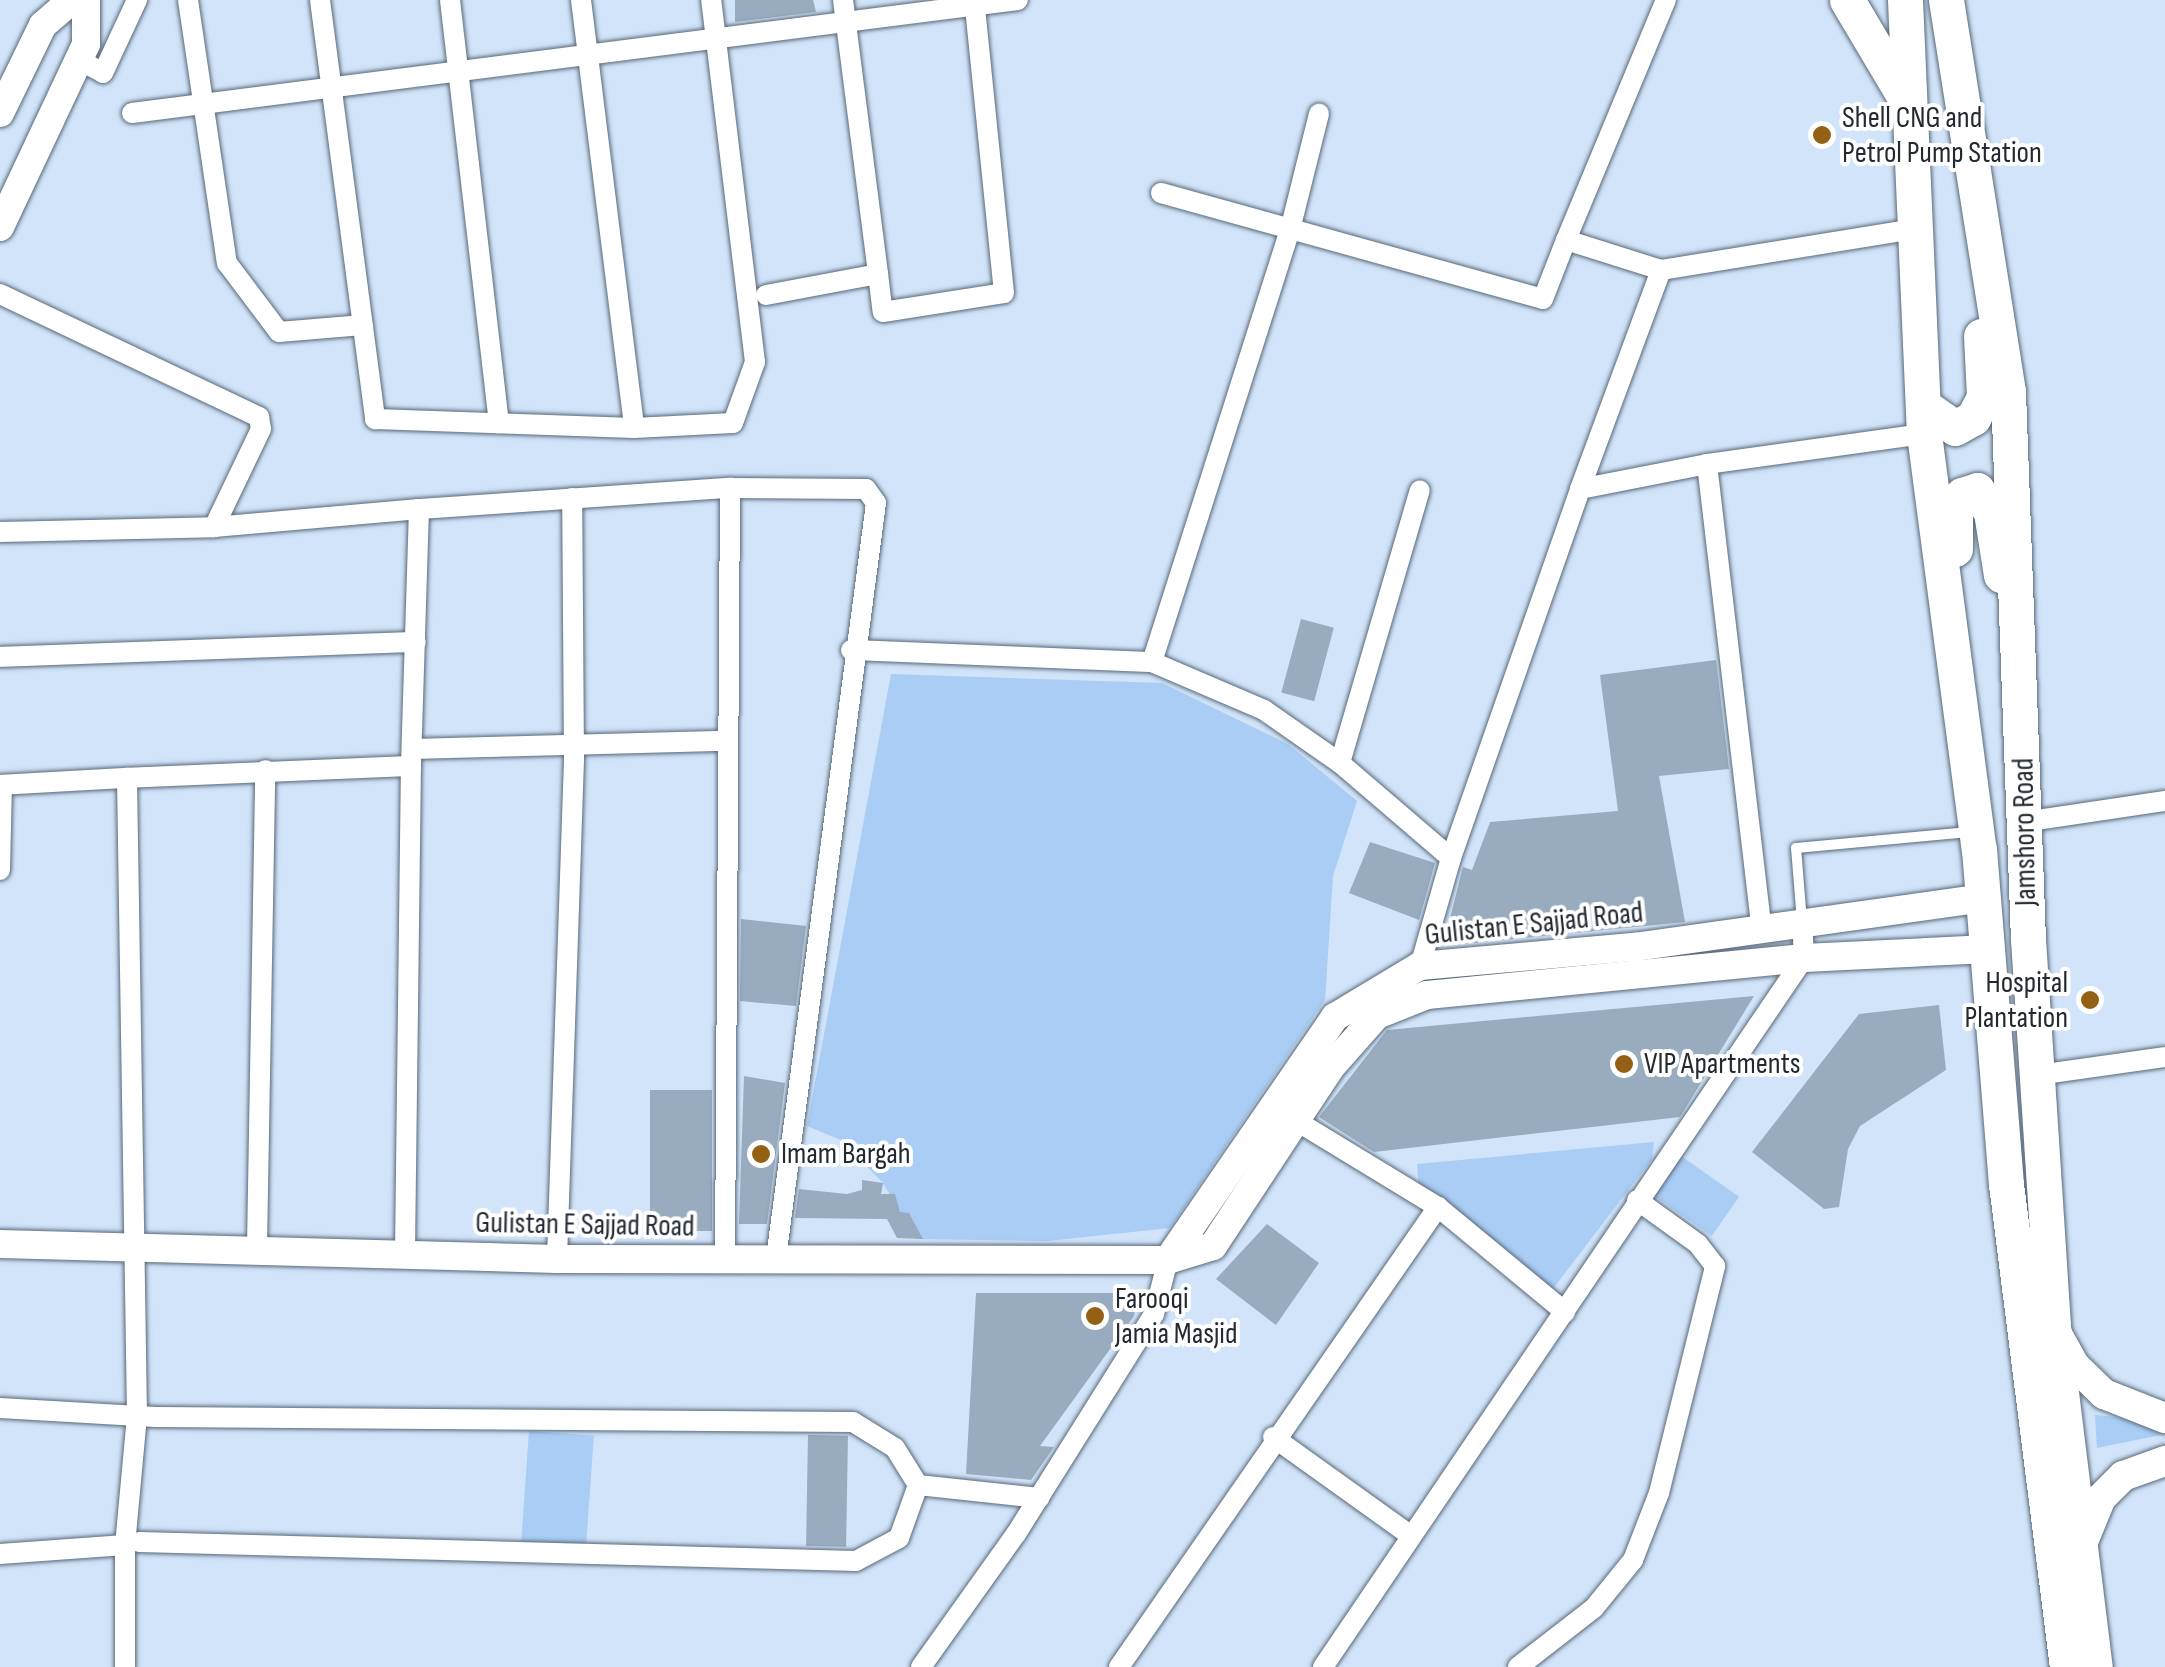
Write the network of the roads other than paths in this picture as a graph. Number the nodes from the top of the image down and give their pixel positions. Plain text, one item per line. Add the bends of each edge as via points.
1 (72, 0) edge
2 (86, 0) edge
3 (137, 0) edge
4 (188, 0) edge
5 (320, 0) edge
6 (450, 0) edge
7 (581, 0) edge
8 (712, 0) edge
9 (843, 0) edge
10 (1018, 0) edge
11 (1666, 0) edge
12 (1847, 0) edge
13 (1905, 0) edge
14 (1946, 0) edge
15 (974, 3) edge
16 (846, 22) junction
17 (717, 38) junction
18 (589, 55) junction
19 (79, 60) junction
20 (460, 72) junction
21 (334, 88) junction
22 (204, 104) junction
23 (1910, 106) junction
24 (0, 113) edge
25 (132, 114) dead end
26 (1319, 114) dead end
27 (1978, 185) junction
28 (1161, 193) dead end
29 (0, 227) edge
30 (1913, 229) junction
31 (1290, 230) junction
32 (1566, 240) junction
33 (1661, 270) junction
34 (878, 274) junction
35 (0, 294) edge
36 (766, 295) dead end
37 (363, 325) junction
38 (1924, 420) junction
39 (499, 423) junction
40 (634, 428) junction
41 (1707, 464) junction
42 (730, 488) junction
43 (1580, 489) junction
44 (1420, 490) dead end
45 (572, 498) junction
46 (420, 510) junction
47 (214, 527) junction
48 (0, 532) edge
49 (2016, 621) junction
50 (416, 642) junction
51 (852, 650) junction
52 (0, 657) edge
53 (1152, 662) junction
54 (1958, 690) junction
55 (725, 741) junction
56 (574, 744) junction
57 (412, 758) junction
58 (1340, 763) junction
59 (266, 770) junction
60 (126, 778) junction
61 (1, 785) edge
62 (2165, 800) edge
63 (2024, 822) junction
64 (1976, 831) junction
65 (1451, 858) junction
66 (0, 870) edge
67 (1984, 898) junction
68 (1802, 924) junction
69 (1762, 929) junction
70 (1988, 950) junction
71 (1804, 958) junction
72 (1420, 966) junction
73 (2165, 1057) edge
74 (2038, 1075) junction
75 (1270, 1105) junction
76 (1296, 1120) junction
77 (1637, 1200) junction
78 (1438, 1207) junction
79 (0, 1244) edge
80 (129, 1244) junction
81 (257, 1246) junction
82 (405, 1252) junction
83 (556, 1259) junction
84 (776, 1259) junction
85 (725, 1260) junction
86 (1168, 1260) junction
87 (1565, 1312) junction
88 (2053, 1327) junction
89 (0, 1408) edge
90 (137, 1416) junction
91 (2165, 1418) edge
92 (1273, 1438) junction
93 (2165, 1462) edge
94 (918, 1485) junction
95 (1039, 1498) junction
96 (1410, 1535) junction
97 (132, 1544) junction
98 (0, 1554) edge
99 (2078, 1556) junction
100 (125, 1667) edge
101 (921, 1667) edge
102 (1119, 1667) edge
103 (1323, 1667) edge
104 (1518, 1667) edge
105 (2067, 1667) edge
106 (2095, 1667) edge

1 - 24 street via 42,25
2 - 19 street via 86,44
3 - 19 street via 103,73
4 - 22 street
5 - 21 street
6 - 20 street
7 - 18 street
8 - 17 street
9 - 16 street
10 - 15 street
11 - 32 street
12 - 23 highway
13 - 23 highway, Jamshoro Road
14 - 27 highway, Jamshoro Road
15 - 16 street
15 - 34 street via 1004,294 883,312
16 - 17 street
16 - 34 street
17 - 18 street
17 - 40 street via 755,362 733,424
18 - 20 street
18 - 40 street
19 - 29 street
20 - 21 street
20 - 39 street
21 - 22 street
21 - 37 street
22 - 25 street
22 - 37 street via 227,263 279,332
23 - 30 highway, Jamshoro Road
26 - 31 street
27 - 38 highway via 1984,398 1973,418 1955,428
27 - 49 highway, Jamshoro Road via 2008,392
28 - 31 street
30 - 33 street
30 - 38 highway, Jamshoro Road
31 - 32 street via 1543,299
31 - 53 street
32 - 33 street
33 - 43 street
34 - 36 street
35 - 47 street via 259,416 261,429
37 - 39 street via 374,419
38 - 41 street
38 - 54 highway, Jamshoro Road
39 - 40 street
41 - 43 street
41 - 69 street
42 - 45 street
42 - 51 street via 866,488 874,496
42 - 55 street
43 - 65 street
44 - 58 street
45 - 46 street
45 - 56 street
46 - 47 street
46 - 50 street
47 - 48 street
49 - 54 highway via 1986,495 1962,495 1954,526
49 - 63 highway, Jamshoro Road
50 - 52 street
50 - 57 street
51 - 53 street
51 - 84 street
53 - 58 street via 1264,710
54 - 64 highway, Jamshoro Road
55 - 56 street
55 - 85 street
56 - 57 street
56 - 83 street
57 - 59 street
57 - 82 street
58 - 65 street
59 - 60 street
59 - 81 street
60 - 61 street
60 - 80 street
61 - 66 street
62 - 63 street
63 - 74 highway, Jamshoro Road
64 - 67 highway, Jamshoro Road
64 - 68 lane via 1796,848
65 - 72 street
67 - 68 street, Gulistan E Sajjad Road
67 - 70 highway, Jamshoro Road
68 - 69 street, Gulistan E Sajjad Road
68 - 71 street
69 - 72 street, Gulistan E Sajjad Road
70 - 71 street, Gulistan E Sajjad Road
70 - 105 highway, Jamshoro Road via 2006,1184
71 - 76 street, Gulistan E Sajjad Road via 1427,995 1377,1015
71 - 77 street
72 - 75 street, Gulistan E Sajjad Road via 1335,1017
73 - 74 street
74 - 88 highway, Jamshoro Road
75 - 76 street
75 - 86 street, Gulistan E Sajjad Road
76 - 78 street
76 - 86 street, Gulistan E Sajjad Road via 1214,1246
77 - 87 street
77 - 104 street via 1698,1244 1715,1266 1659,1493 1633,1560 1604,1596
78 - 87 street
78 - 92 street
79 - 80 street, Gulistan E Sajjad Road
80 - 81 street, Gulistan E Sajjad Road
80 - 90 street
81 - 82 street, Gulistan E Sajjad Road
82 - 83 street, Gulistan E Sajjad Road
83 - 85 street, Gulistan E Sajjad Road
84 - 85 street, Gulistan E Sajjad Road
84 - 86 street, Gulistan E Sajjad Road
86 - 95 street via 1154,1314
87 - 96 street
88 - 91 main road via 2074,1364 2104,1394
88 - 99 highway, Jamshoro Road
89 - 90 street
90 - 94 street via 853,1422 895,1448
90 - 97 street
92 - 96 street
92 - 102 street
93 - 99 main road via 2123,1476 2100,1498
94 - 95 street
94 - 97 street via 899,1538 856,1562
95 - 101 street
96 - 103 street
97 - 98 street
97 - 100 street
99 - 106 highway, Jamshoro Road

